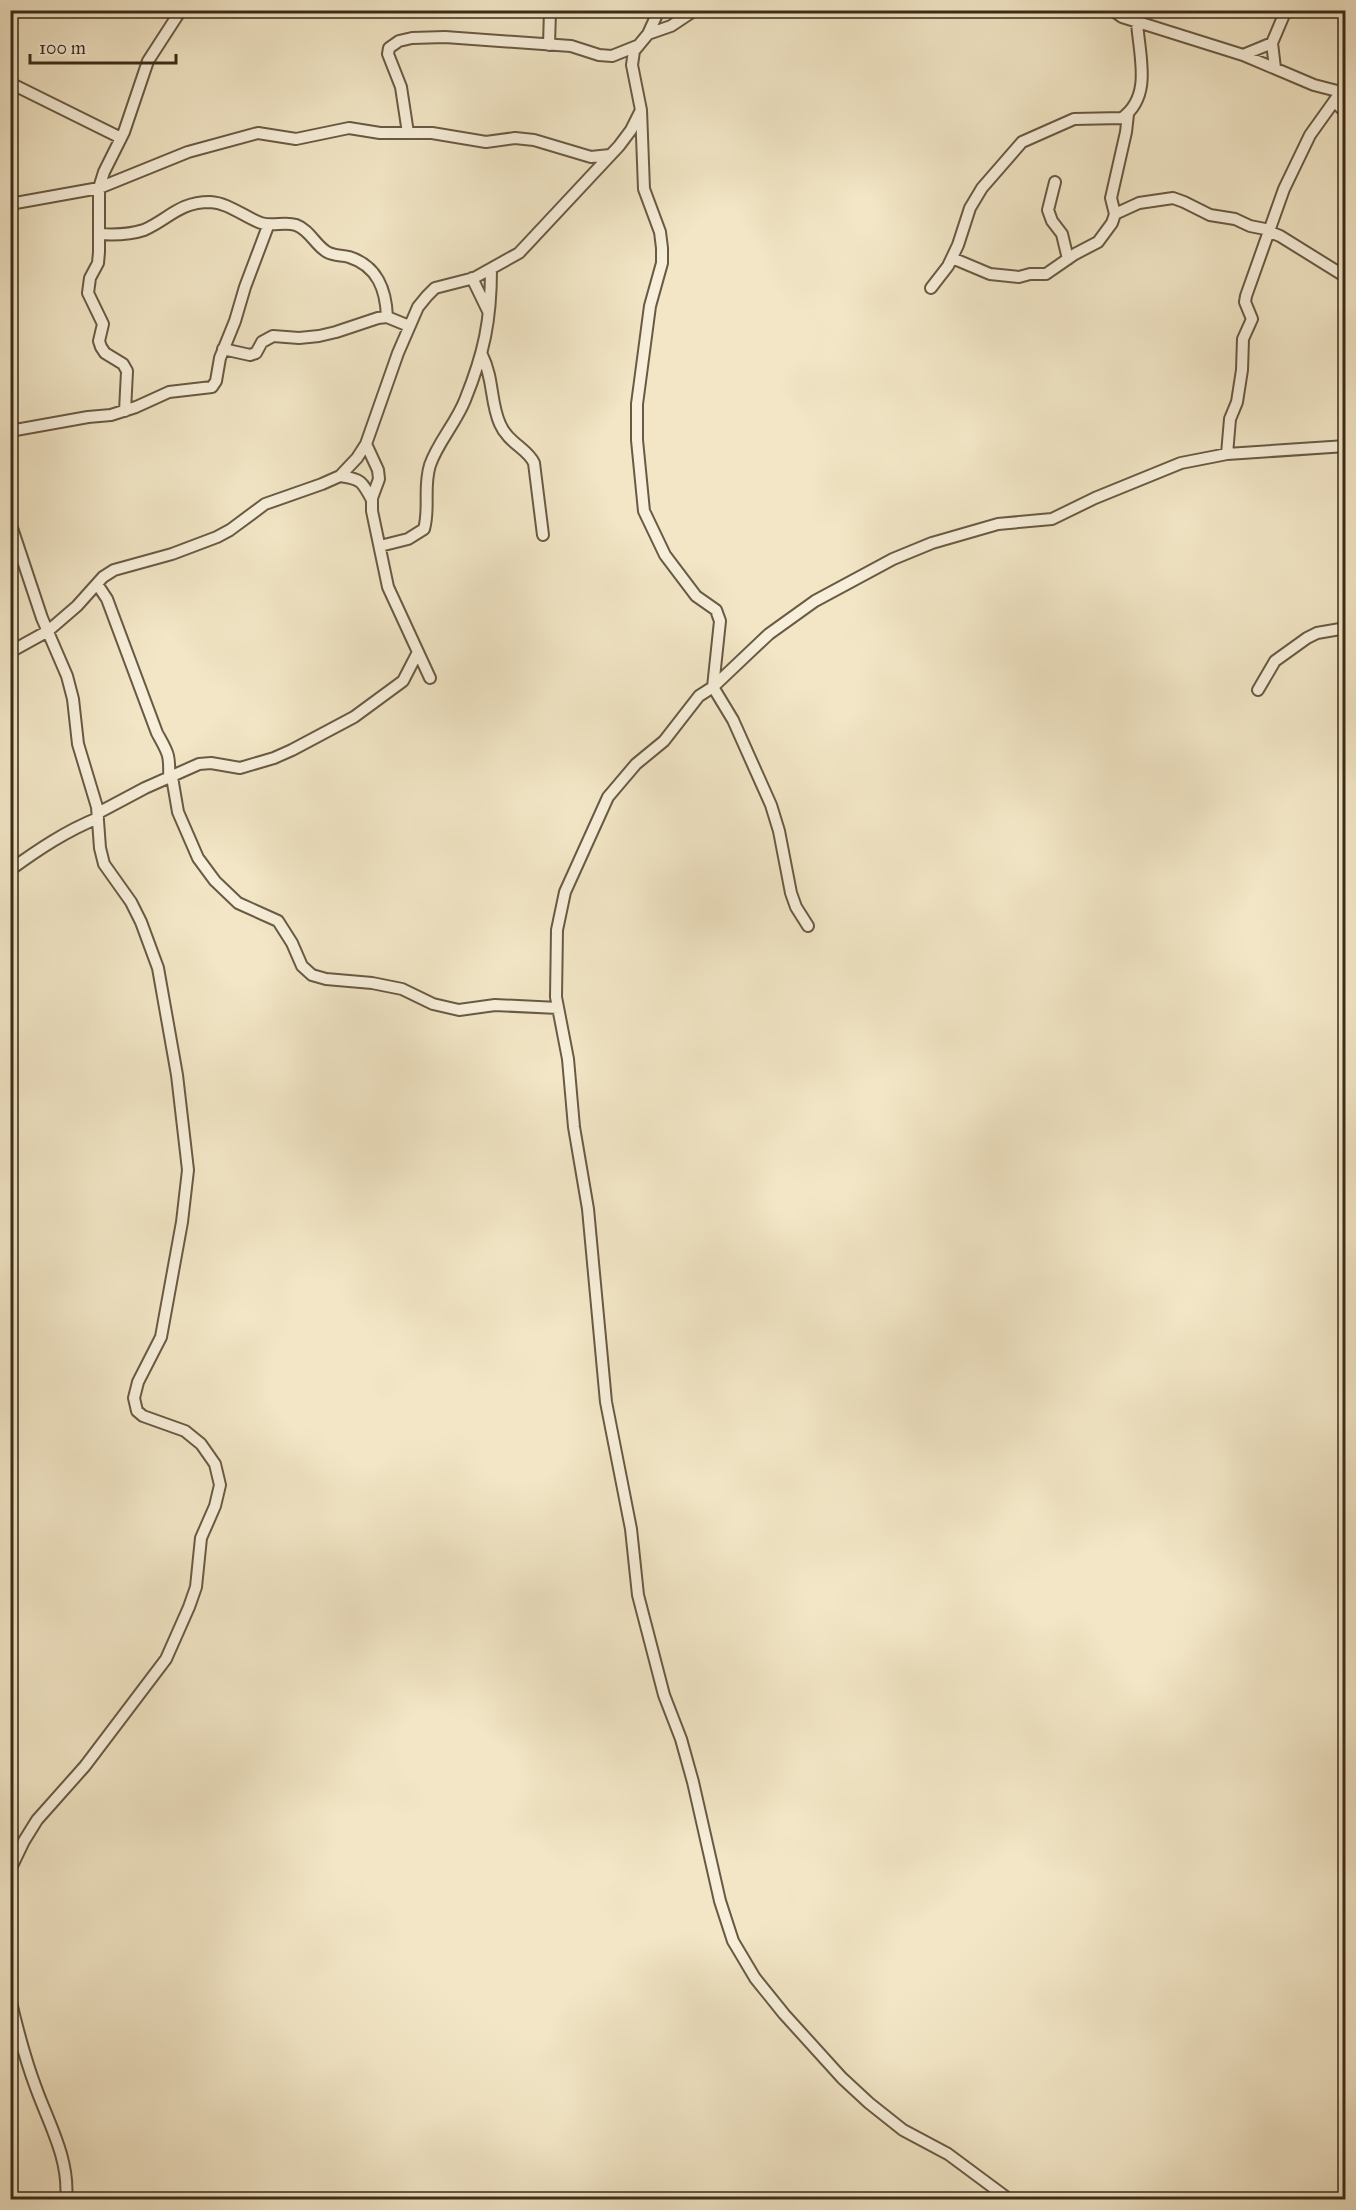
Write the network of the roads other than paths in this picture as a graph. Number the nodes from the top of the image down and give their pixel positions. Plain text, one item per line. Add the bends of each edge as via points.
1 (181, 10) edge
2 (550, 10) edge
3 (659, 10) edge
4 (695, 10) edge
5 (1112, 10) edge
6 (1286, 10) edge
7 (1137, 22) junction
8 (648, 34) junction
9 (1272, 43) junction
10 (549, 45) junction
11 (638, 46) junction
12 (1243, 55) junction
13 (1275, 69) junction
14 (1346, 82) edge
15 (10, 83) edge
16 (1340, 95) edge
17 (641, 110) junction
18 (1346, 113) edge
19 (1128, 114) junction
20 (408, 132) junction
21 (121, 138) junction
22 (610, 155) junction
23 (1055, 182) dead end
24 (99, 188) junction
25 (10, 204) edge
26 (1115, 214) junction
27 (268, 226) junction
28 (1270, 231) junction
29 (99, 234) junction
30 (952, 258) junction
31 (1068, 259) junction
32 (491, 269) junction
33 (1346, 277) edge
34 (472, 278) junction
35 (931, 288) dead end
36 (489, 315) junction
37 (387, 317) junction
38 (409, 326) junction
39 (223, 349) junction
40 (482, 355) junction
41 (125, 411) junction
42 (10, 431) edge
43 (366, 444) junction
44 (1346, 446) edge
45 (1227, 454) junction
46 (340, 476) junction
47 (372, 500) junction
48 (10, 522) edge
49 (543, 535) dead end
50 (380, 546) junction
51 (97, 584) junction
52 (1346, 628) edge
53 (48, 631) junction
54 (10, 652) edge
55 (418, 652) junction
56 (430, 678) dead end
57 (713, 687) junction
58 (1258, 690) dead end
59 (170, 777) junction
60 (98, 815) junction
61 (10, 870) edge
62 (808, 926) dead end
63 (558, 1008) junction
64 (10, 1870) edge
65 (10, 1998) edge
66 (66, 2199) edge
67 (1010, 2199) edge

1 - 21 street via 148,61
2 - 10 street
3 - 8 street
4 - 8 street via 671,26
5 - 7 street
6 - 9 street
7 - 12 street
7 - 19 street via 1142,83 1136,105
8 - 11 street
9 - 12 street
9 - 13 street
10 - 11 street via 612,56
10 - 20 street via 445,37 412,38 392,45 388,54 401,87
11 - 17 street via 632,65
12 - 13 street
13 - 16 street
14 - 16 street
15 - 21 street
16 - 18 street
16 - 28 street via 1303,148
17 - 22 street via 631,130
17 - 57 street via 644,189 662,248 637,404 644,511 665,555 696,596 716,610 720,621
19 - 26 street via 1111,198
19 - 30 street via 1117,120 1074,119 1022,141 981,188
20 - 22 street via 486,142 534,140 591,157
20 - 24 street via 349,128 296,139 258,133 188,152
21 - 24 street
22 - 32 street via 531,242
23 - 31 street via 1048,210 1062,234
24 - 25 street
24 - 29 street
26 - 28 street via 1139,203 1173,198 1210,215
26 - 31 street via 1098,242
27 - 29 street via 212,202 179,208 144,230
27 - 37 street via 302,227 325,251 371,268 386,296
27 - 39 street
28 - 33 street
28 - 45 street via 1246,296 1252,319 1243,339 1242,370 1230,419
29 - 41 street via 98,263 88,293 103,324 101,347 127,371
30 - 31 street via 990,274 1019,277 1046,274
30 - 35 street
32 - 34 street
32 - 36 street
34 - 36 street
34 - 38 street via 435,288 418,307
36 - 40 street
37 - 38 street
37 - 39 street via 319,336 273,336 250,355
38 - 43 street
39 - 41 street via 212,387 169,392
40 - 49 street via 490,373 500,424 509,439 534,463
40 - 50 street via 465,400 430,464 424,529 408,539
41 - 42 street
43 - 46 street
43 - 47 street via 379,479
44 - 45 street
45 - 57 street via 1181,463 1052,519 998,524 893,559 806,608 770,634
46 - 47 street via 359,480
46 - 51 street via 265,504 217,537 114,570
47 - 50 street
48 - 53 street
50 - 55 street via 388,587
51 - 53 street
51 - 59 street via 107,599 157,733 165,745
52 - 58 street via 1306,638 1275,661
53 - 54 street
53 - 60 street via 74,699 78,744
55 - 56 street
55 - 59 street via 403,681 354,717 292,750 240,768 199,764
57 - 62 street via 733,720 771,805 791,893
57 - 63 street via 699,696 664,741 636,764 608,797 565,892 557,930
59 - 60 street
59 - 63 street via 178,812 198,858 238,903 278,921 302,966 312,975 402,989 433,1004 459,1010 495,1005
60 - 61 street
60 - 64 street via 104,864 141,922 158,968 177,1075 188,1170 166,1318 134,1398 137,1411 143,1416 185,1431 201,1444 215,1464 220,1485 216,1506 201,1538 196,1587 166,1659 85,1766 38,1820
63 - 67 street via 588,1209 606,1402 631,1529 638,1595 664,1695 687,1760 732,1941 755,1978 842,2078 903,2130 948,2154
65 - 66 street via 27,2062 62,2153

